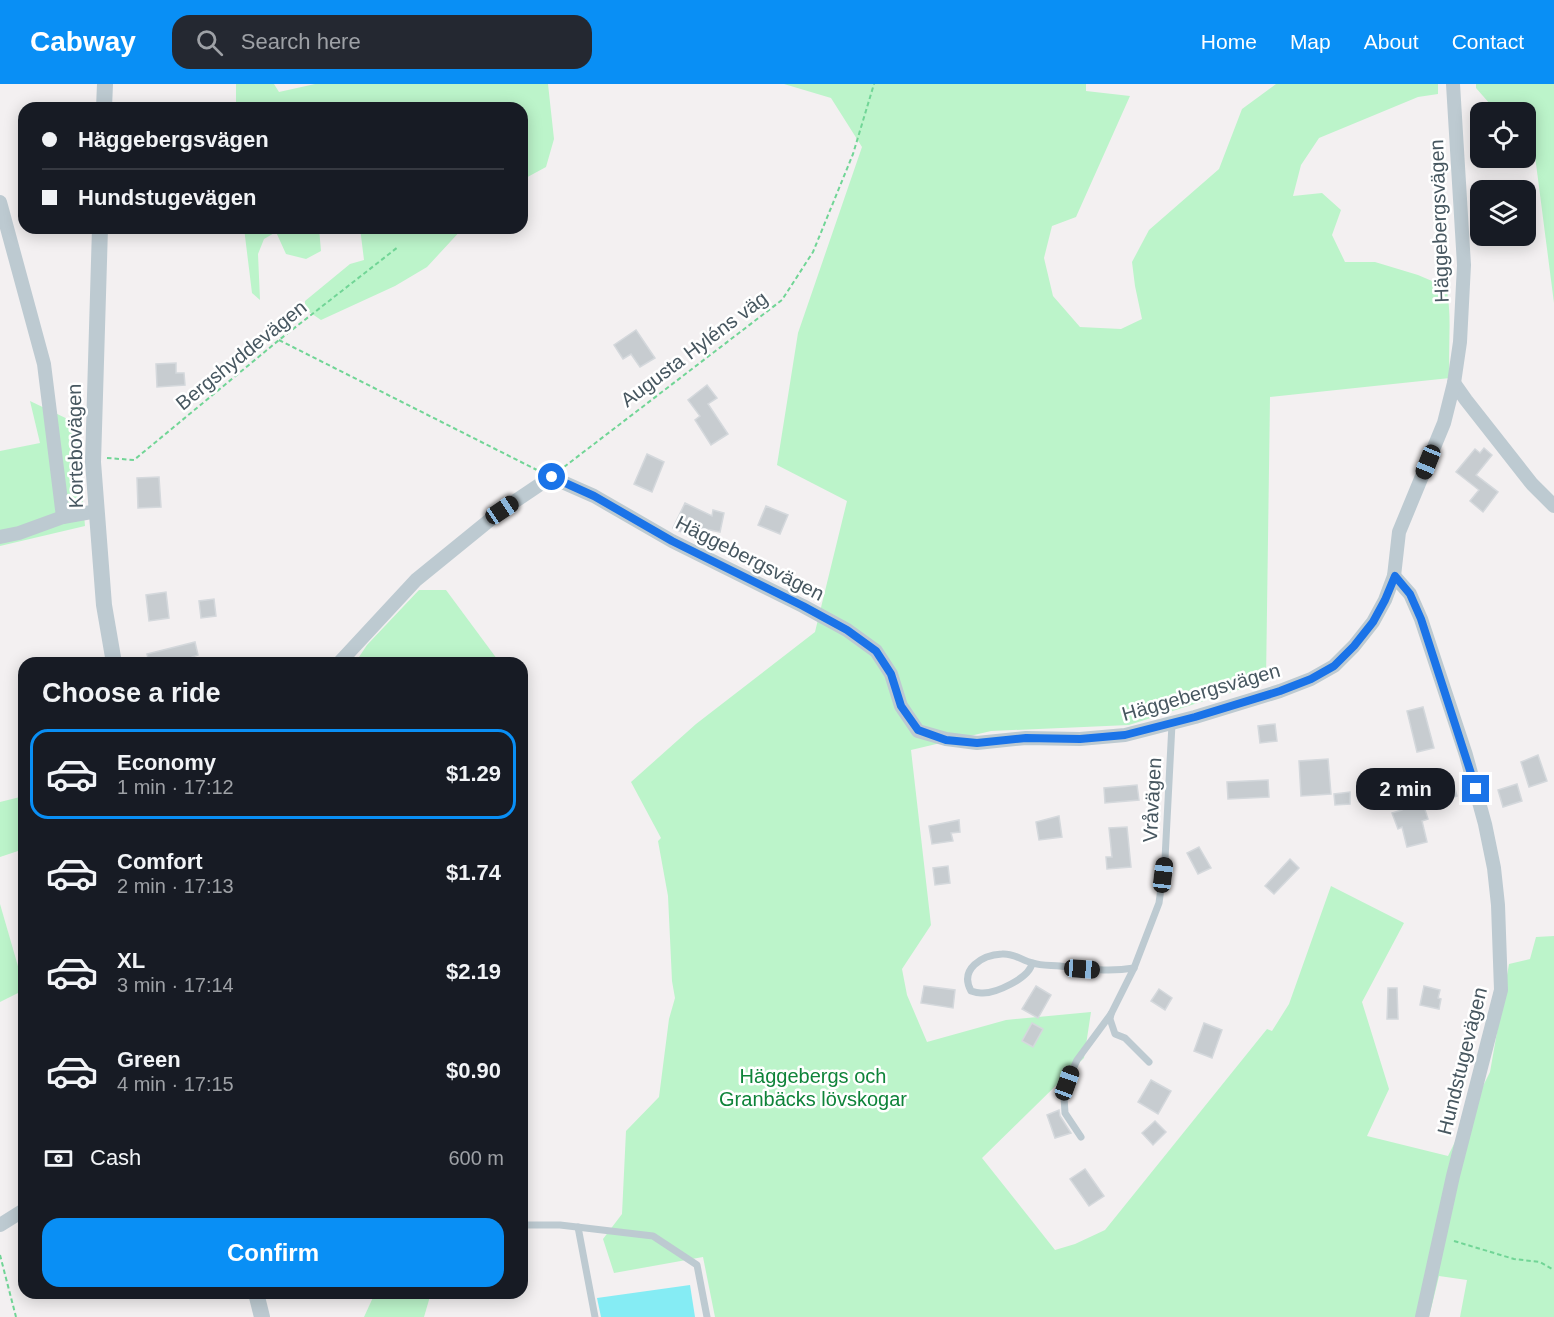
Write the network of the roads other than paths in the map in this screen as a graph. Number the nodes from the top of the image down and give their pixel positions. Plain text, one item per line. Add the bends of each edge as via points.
1 (105, 84) edge
2 (1453, 84) edge
3 (104, 102) edge
4 (0, 202) edge
5 (100, 234) edge
6 (1454, 383) junction
7 (1554, 506) edge
8 (97, 511) junction
9 (63, 517) junction
10 (0, 537) edge
11 (1395, 576) junction
12 (113, 657) edge
13 (345, 657) edge
14 (1172, 724) junction
15 (1032, 963) junction
16 (1134, 968) junction
17 (1111, 1014) junction
18 (1149, 1062) dead end
19 (1081, 1137) dead end
20 (18, 1214) edge
21 (0, 1225) edge
22 (528, 1225) edge
23 (578, 1227) junction
24 (258, 1299) edge
25 (262, 1317) edge
26 (595, 1317) edge
27 (707, 1317) edge
28 (1422, 1317) edge

1 - 3 street
2 - 6 street, Häggebergsvägen via 1464,265
4 - 9 street via 44,364
5 - 8 street, Kortebovägen via 93,457
6 - 7 street via 1532,484
6 - 11 street, Häggebergsvägen via 1444,423 1399,532
8 - 9 street
8 - 12 street, Kortebovägen via 104,605
9 - 10 street
11 - 14 street, Häggebergsvägen via 1373,622 1334,666 1280,691
11 - 28 street, Hundstugevägen via 1410,594 1421,619 1466,755 1485,824 1498,905 1501,990
13 - 14 street, Häggebergsvägen via 416,580 502,510 552,477 847,630 876,651 891,674 901,706 918,730 946,740 977,743 1125,735
14 - 16 lane, Vråvägen via 1161,891
15 - 15 lane via 1018,956 988,957 968,971 966,981 971,991 981,993 1007,986 1025,976
15 - 16 lane via 1114,971
16 - 17 lane, Vråvägen
17 - 18 lane via 1115,1034 1125,1038
17 - 19 lane, Vråvägen via 1077,1060 1067,1083 1065,1113
20 - 21 street
22 - 23 lane
23 - 26 lane
23 - 27 lane via 653,1236 697,1265
24 - 25 street

